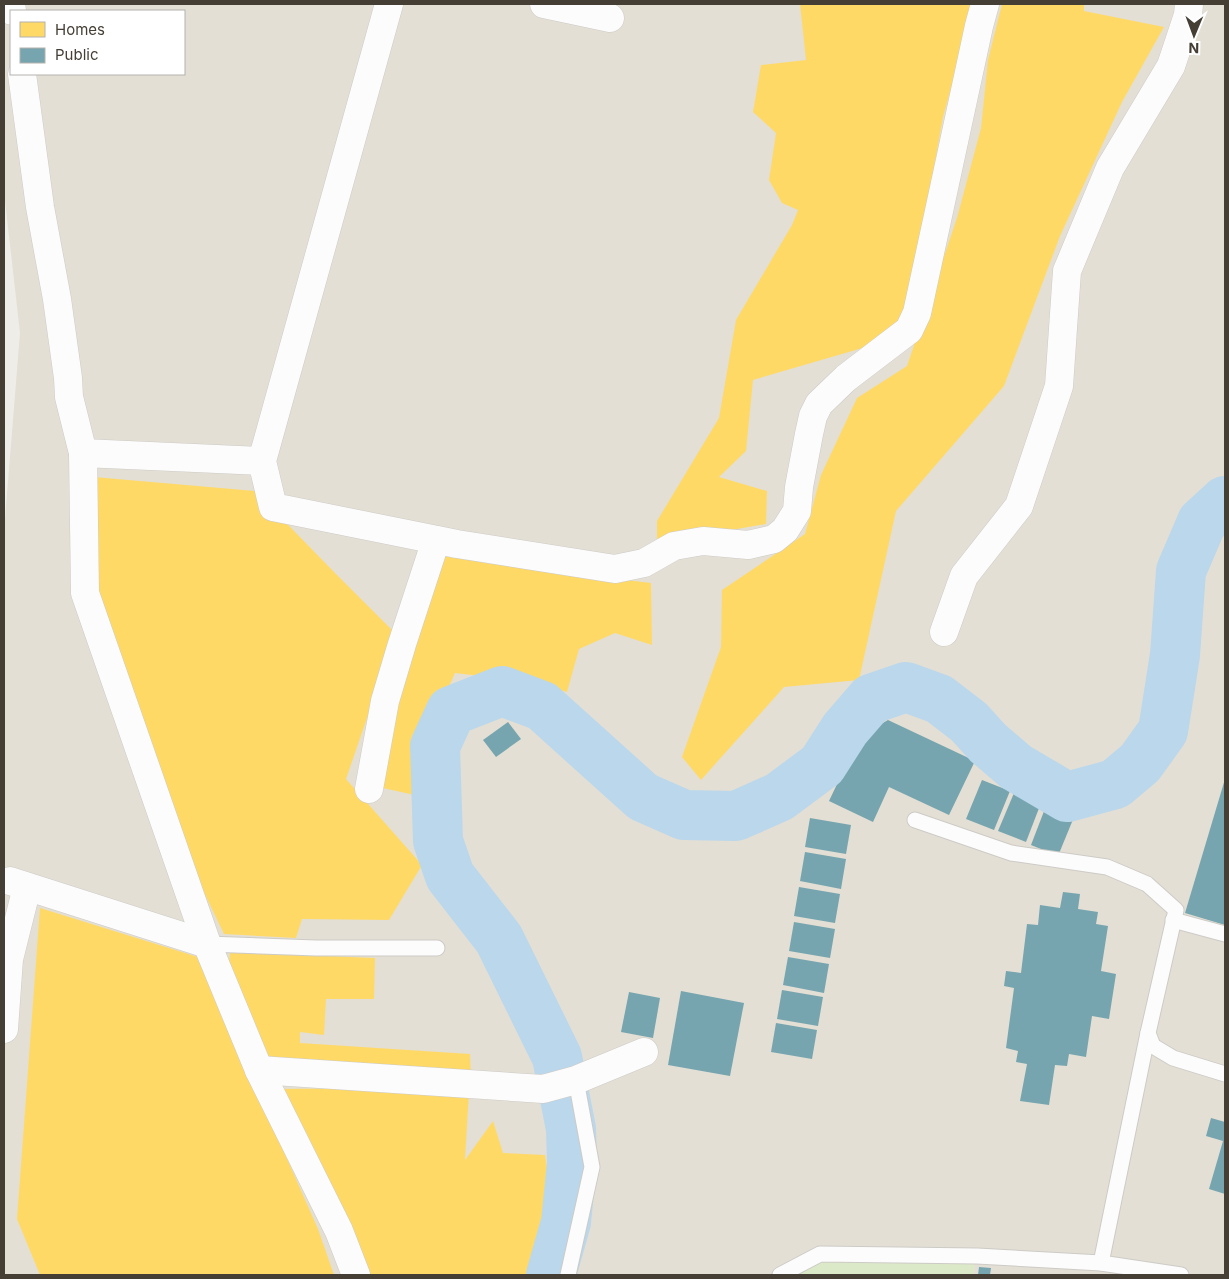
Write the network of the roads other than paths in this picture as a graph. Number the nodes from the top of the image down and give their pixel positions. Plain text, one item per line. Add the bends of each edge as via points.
1 (389, 4) edge
2 (544, 4) edge
3 (985, 4) edge
4 (1189, 4) edge
5 (610, 18) dead end
6 (22, 75) edge
7 (83, 453) junction
8 (262, 461) junction
9 (436, 540) junction
10 (944, 632) dead end
11 (369, 789) dead end
12 (915, 820) dead end
13 (1173, 920) junction
14 (1225, 934) edge
15 (207, 944) junction
16 (437, 948) dead end
17 (4, 1029) edge
18 (1148, 1033) junction
19 (644, 1052) dead end
20 (259, 1070) junction
21 (1225, 1074) edge
22 (576, 1080) junction
23 (1101, 1263) junction
24 (356, 1275) edge
25 (568, 1275) edge
26 (780, 1275) edge
27 (1181, 1275) edge

1 - 8 street
2 - 5 street
3 - 9 street via 917,313 909,330 846,378 819,404 809,434 797,511 785,530 774,539 748,545 704,541 674,546 644,563 615,569
4 - 10 street via 1171,66 1110,168 1067,271 1059,386 1019,506 964,576
6 - 7 street via 69,396
7 - 8 street
7 - 15 street via 85,593
8 - 9 street via 274,506
9 - 11 street via 385,701
12 - 13 lane via 1011,853 1107,867 1147,884 1176,910
13 - 14 lane
13 - 18 lane
15 - 16 lane
15 - 17 street via 19,884
15 - 20 street
18 - 21 lane via 1153,1046 1173,1058
18 - 23 lane
19 - 22 street
20 - 22 street via 543,1089
20 - 24 street via 339,1231
22 - 25 lane via 592,1167
23 - 26 lane via 977,1256 820,1254
23 - 27 lane

